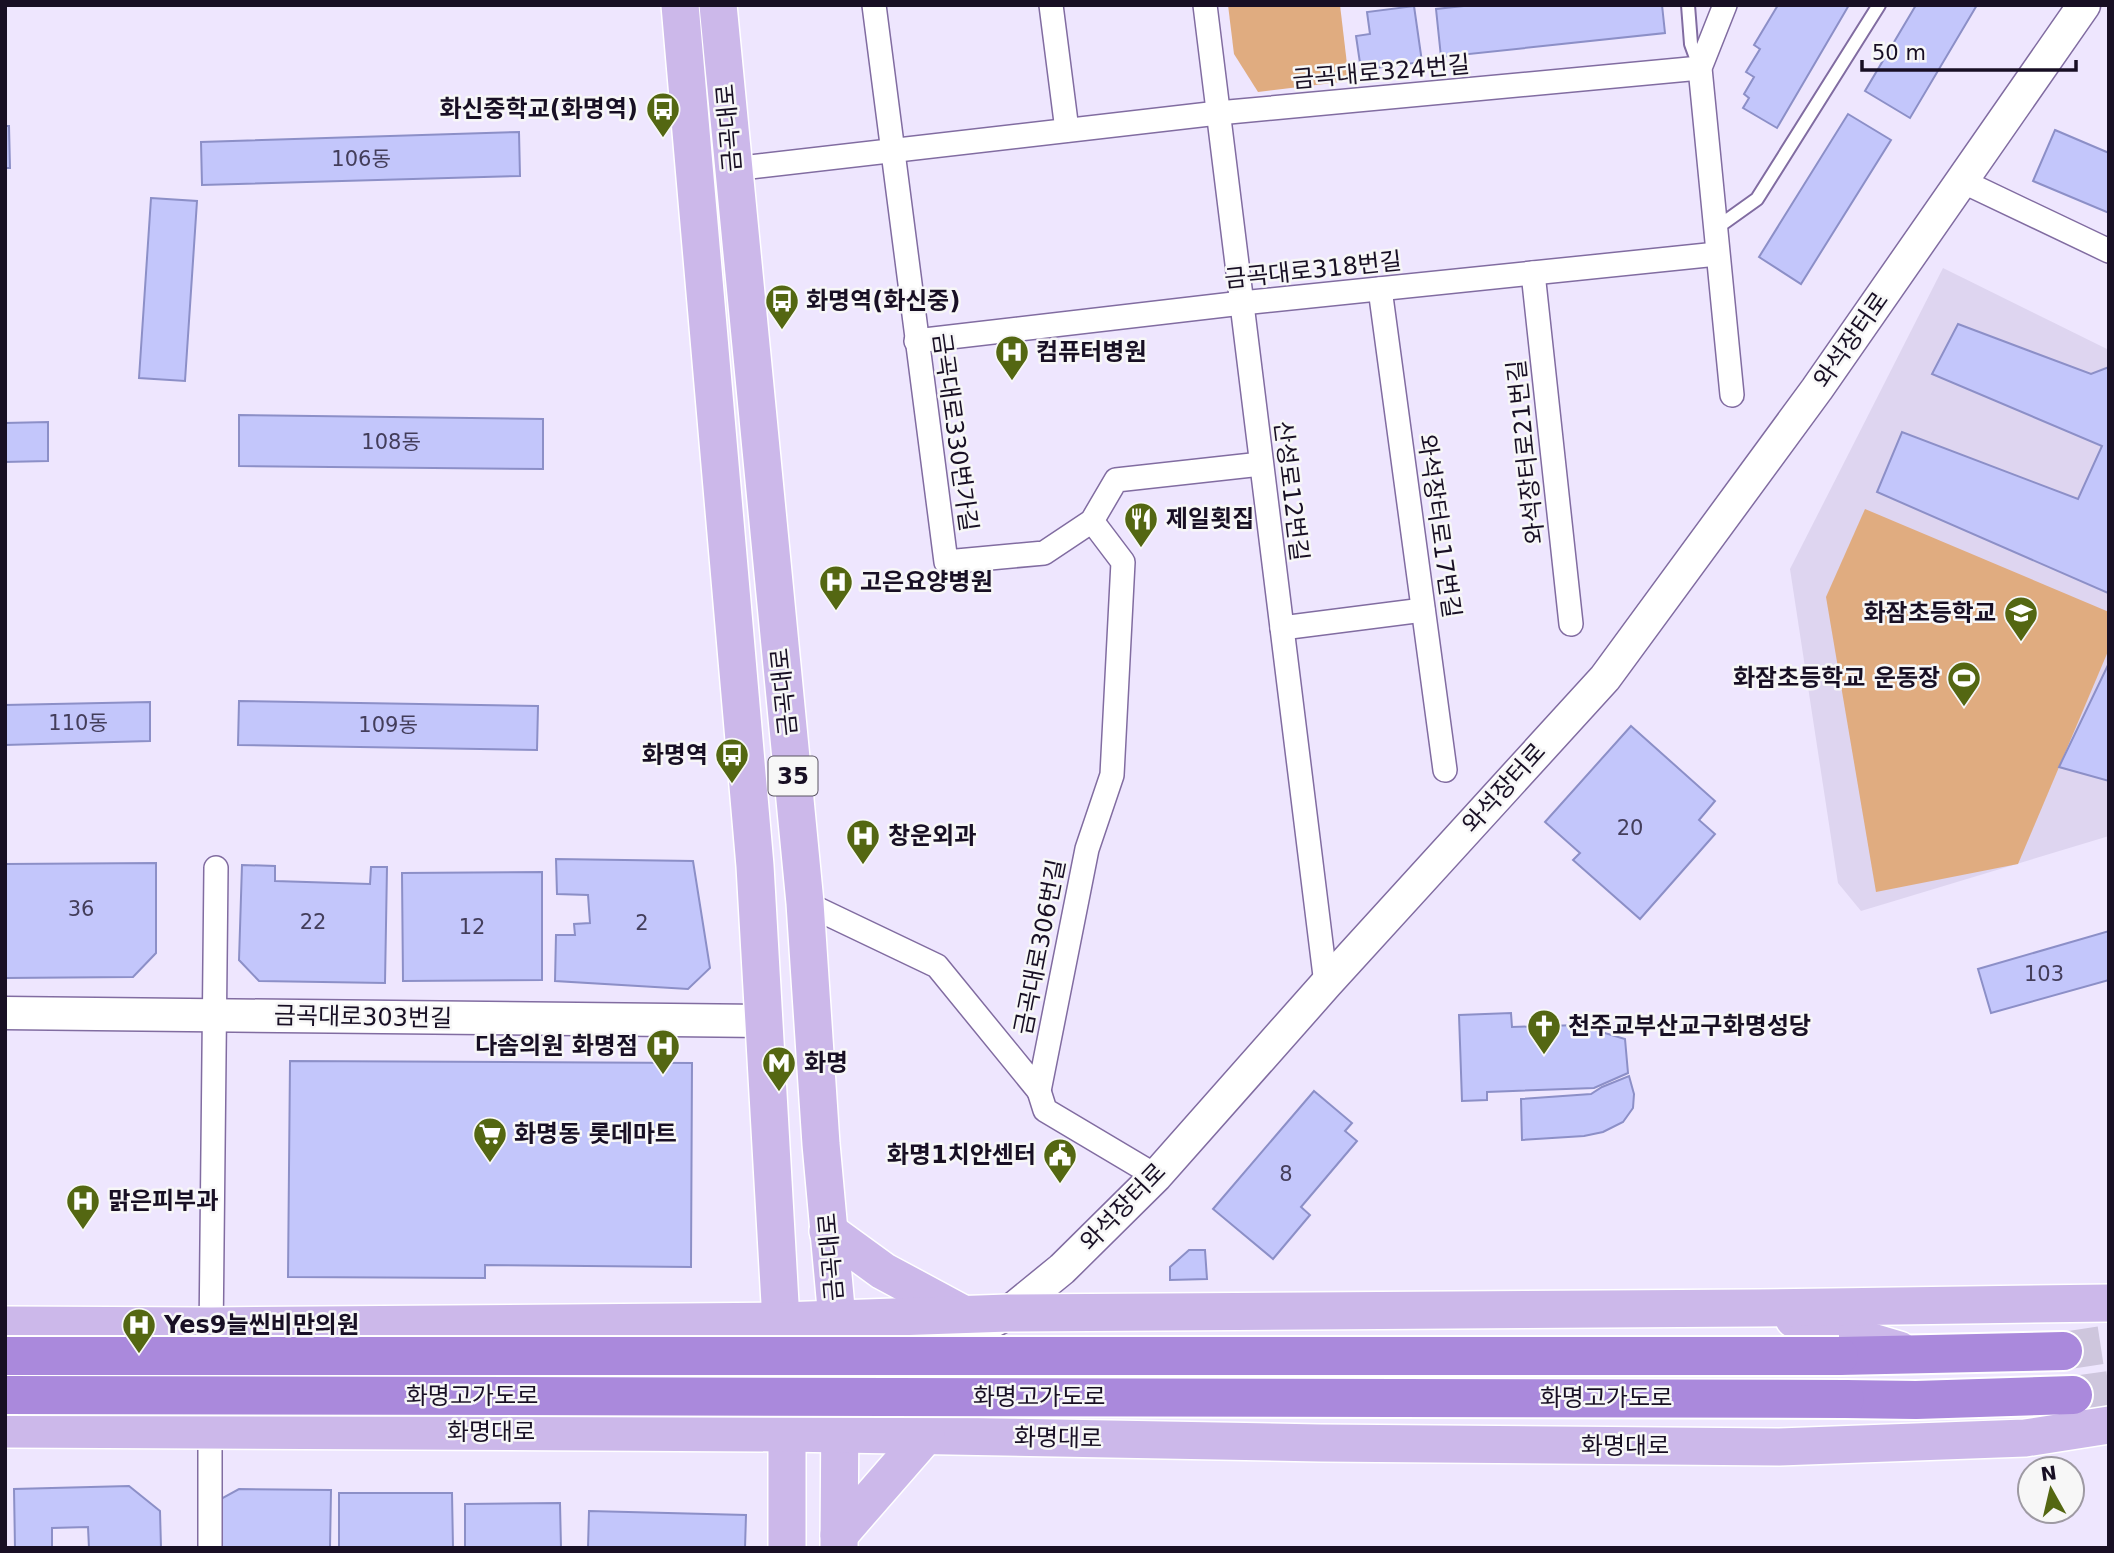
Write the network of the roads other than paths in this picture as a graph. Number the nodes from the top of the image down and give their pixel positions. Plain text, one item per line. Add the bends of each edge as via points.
1 (680, 5) edge
2 (718, 5) edge
3 (874, 5) edge
4 (1051, 5) edge
5 (1205, 5) edge
6 (1688, 5) edge
7 (1725, 5) edge
8 (1879, 5) edge
9 (2084, 5) edge
10 (1700, 68) junction
11 (1218, 113) junction
12 (1067, 130) junction
13 (892, 151) junction
14 (733, 169) junction
15 (1962, 181) junction
16 (1714, 229) junction
17 (2109, 251) edge
18 (1717, 254) junction
19 (1533, 274) junction
20 (1380, 289) junction
21 (1242, 303) junction
22 (916, 341) junction
23 (1732, 395) dead end
24 (1261, 464) junction
25 (1092, 521) junction
26 (1423, 610) junction
27 (1571, 624) dead end
28 (1282, 628) junction
29 (1445, 771) dead end
30 (216, 869) dead end
31 (805, 903) junction
32 (1326, 984) junction
33 (5, 1013) edge
34 (213, 1015) junction
35 (764, 1021) junction
36 (1039, 1091) junction
37 (1156, 1175) junction
38 (828, 1231) junction
39 (2106, 1304) edge
40 (1758, 1308) junction
41 (1008, 1313) junction
42 (963, 1315) junction
43 (836, 1319) junction
44 (782, 1321) junction
45 (5, 1325) edge
46 (211, 1326) junction
47 (2063, 1351) tunnel mouth
48 (1914, 1354) junction
49 (5, 1356) edge
50 (5, 1395) edge
51 (2073, 1395) tunnel mouth
52 (1916, 1400) junction
53 (840, 1419) junction
54 (2109, 1425) edge
55 (5, 1429) edge
56 (210, 1431) junction
57 (786, 1433) junction
58 (926, 1436) junction
59 (1779, 1447) junction
60 (839, 1541) edge
61 (209, 1548) edge
62 (787, 1548) edge

1 - 35 main road, 금곡대로 / 35 via 755,866
2 - 14 main road, 금곡대로 / 35
3 - 13 street, 금곡대로330번가길
4 - 12 street
5 - 11 street, 산성로12번길
6 - 10 lane via 1691,44
7 - 10 street
8 - 16 lane via 1758,199
9 - 15 main road, 와석장터로
10 - 11 street, 금곡대로324번길
10 - 16 street
11 - 12 street, 금곡대로324번길
11 - 21 street, 산성로12번길
12 - 13 street, 금곡대로324번길
13 - 14 street, 금곡대로324번길
13 - 22 street, 금곡대로330번가길
14 - 31 main road, 금곡대로 / 35
15 - 17 street
15 - 32 main road, 와석장터로 via 1605,678
16 - 18 street
18 - 19 street, 금곡대로318번길
18 - 23 street
19 - 20 street, 금곡대로318번길
19 - 27 street, 와석장터로21번길
20 - 21 street, 금곡대로318번길
20 - 26 street, 와석장터로17번길
21 - 22 street, 금곡대로318번길
21 - 24 street, 산성로12번길
22 - 25 street, 금곡대로330번가길 via 946,562 1044,553
24 - 25 street, 금곡대로330번가길 via 1116,480
24 - 28 street, 산성로12번길
25 - 36 street, 금곡대로306번길 via 1123,562 1112,775 1087,849
26 - 28 street
26 - 29 street, 와석장터로17번길
28 - 32 street, 산성로12번길
30 - 34 street
31 - 36 street, 금곡대로306번길 via 937,966
31 - 38 main road, 금곡대로 / 35
32 - 37 main road, 와석장터로
33 - 34 main road, 금곡대로303번길
34 - 35 main road, 금곡대로303번길
34 - 46 street
35 - 44 main road, 금곡대로 / 35
36 - 37 street via 1045,1110
37 - 41 main road, 와석장터로 via 1062,1269
38 - 42 main road via 883,1271
38 - 43 main road, 금곡대로 / 35
39 - 40 main road
40 - 41 main road
40 - 48 main road
41 - 42 main road
41 - 53 main road, 와석장터로
42 - 43 main road
43 - 44 main road
43 - 53 main road, 금곡대로 / 35
44 - 46 main road
44 - 57 main road, 금곡대로 / 35
45 - 46 main road
46 - 56 street
47 - 48 highway, 화명고가도로
48 - 49 highway, 화명고가도로, bridge
50 - 52 highway, 화명고가도로, bridge
51 - 52 highway, 화명고가도로
52 - 59 main road
53 - 57 main road, 화명대로
53 - 58 main road, 화명대로
53 - 60 main road, 금곡대로 / 35
54 - 59 main road, 화명대로 via 2025,1438
55 - 56 main road, 화명대로
56 - 57 main road, 화명대로
56 - 61 street
57 - 62 main road, 금곡대로 / 35
58 - 59 main road, 화명대로
58 - 60 main road

